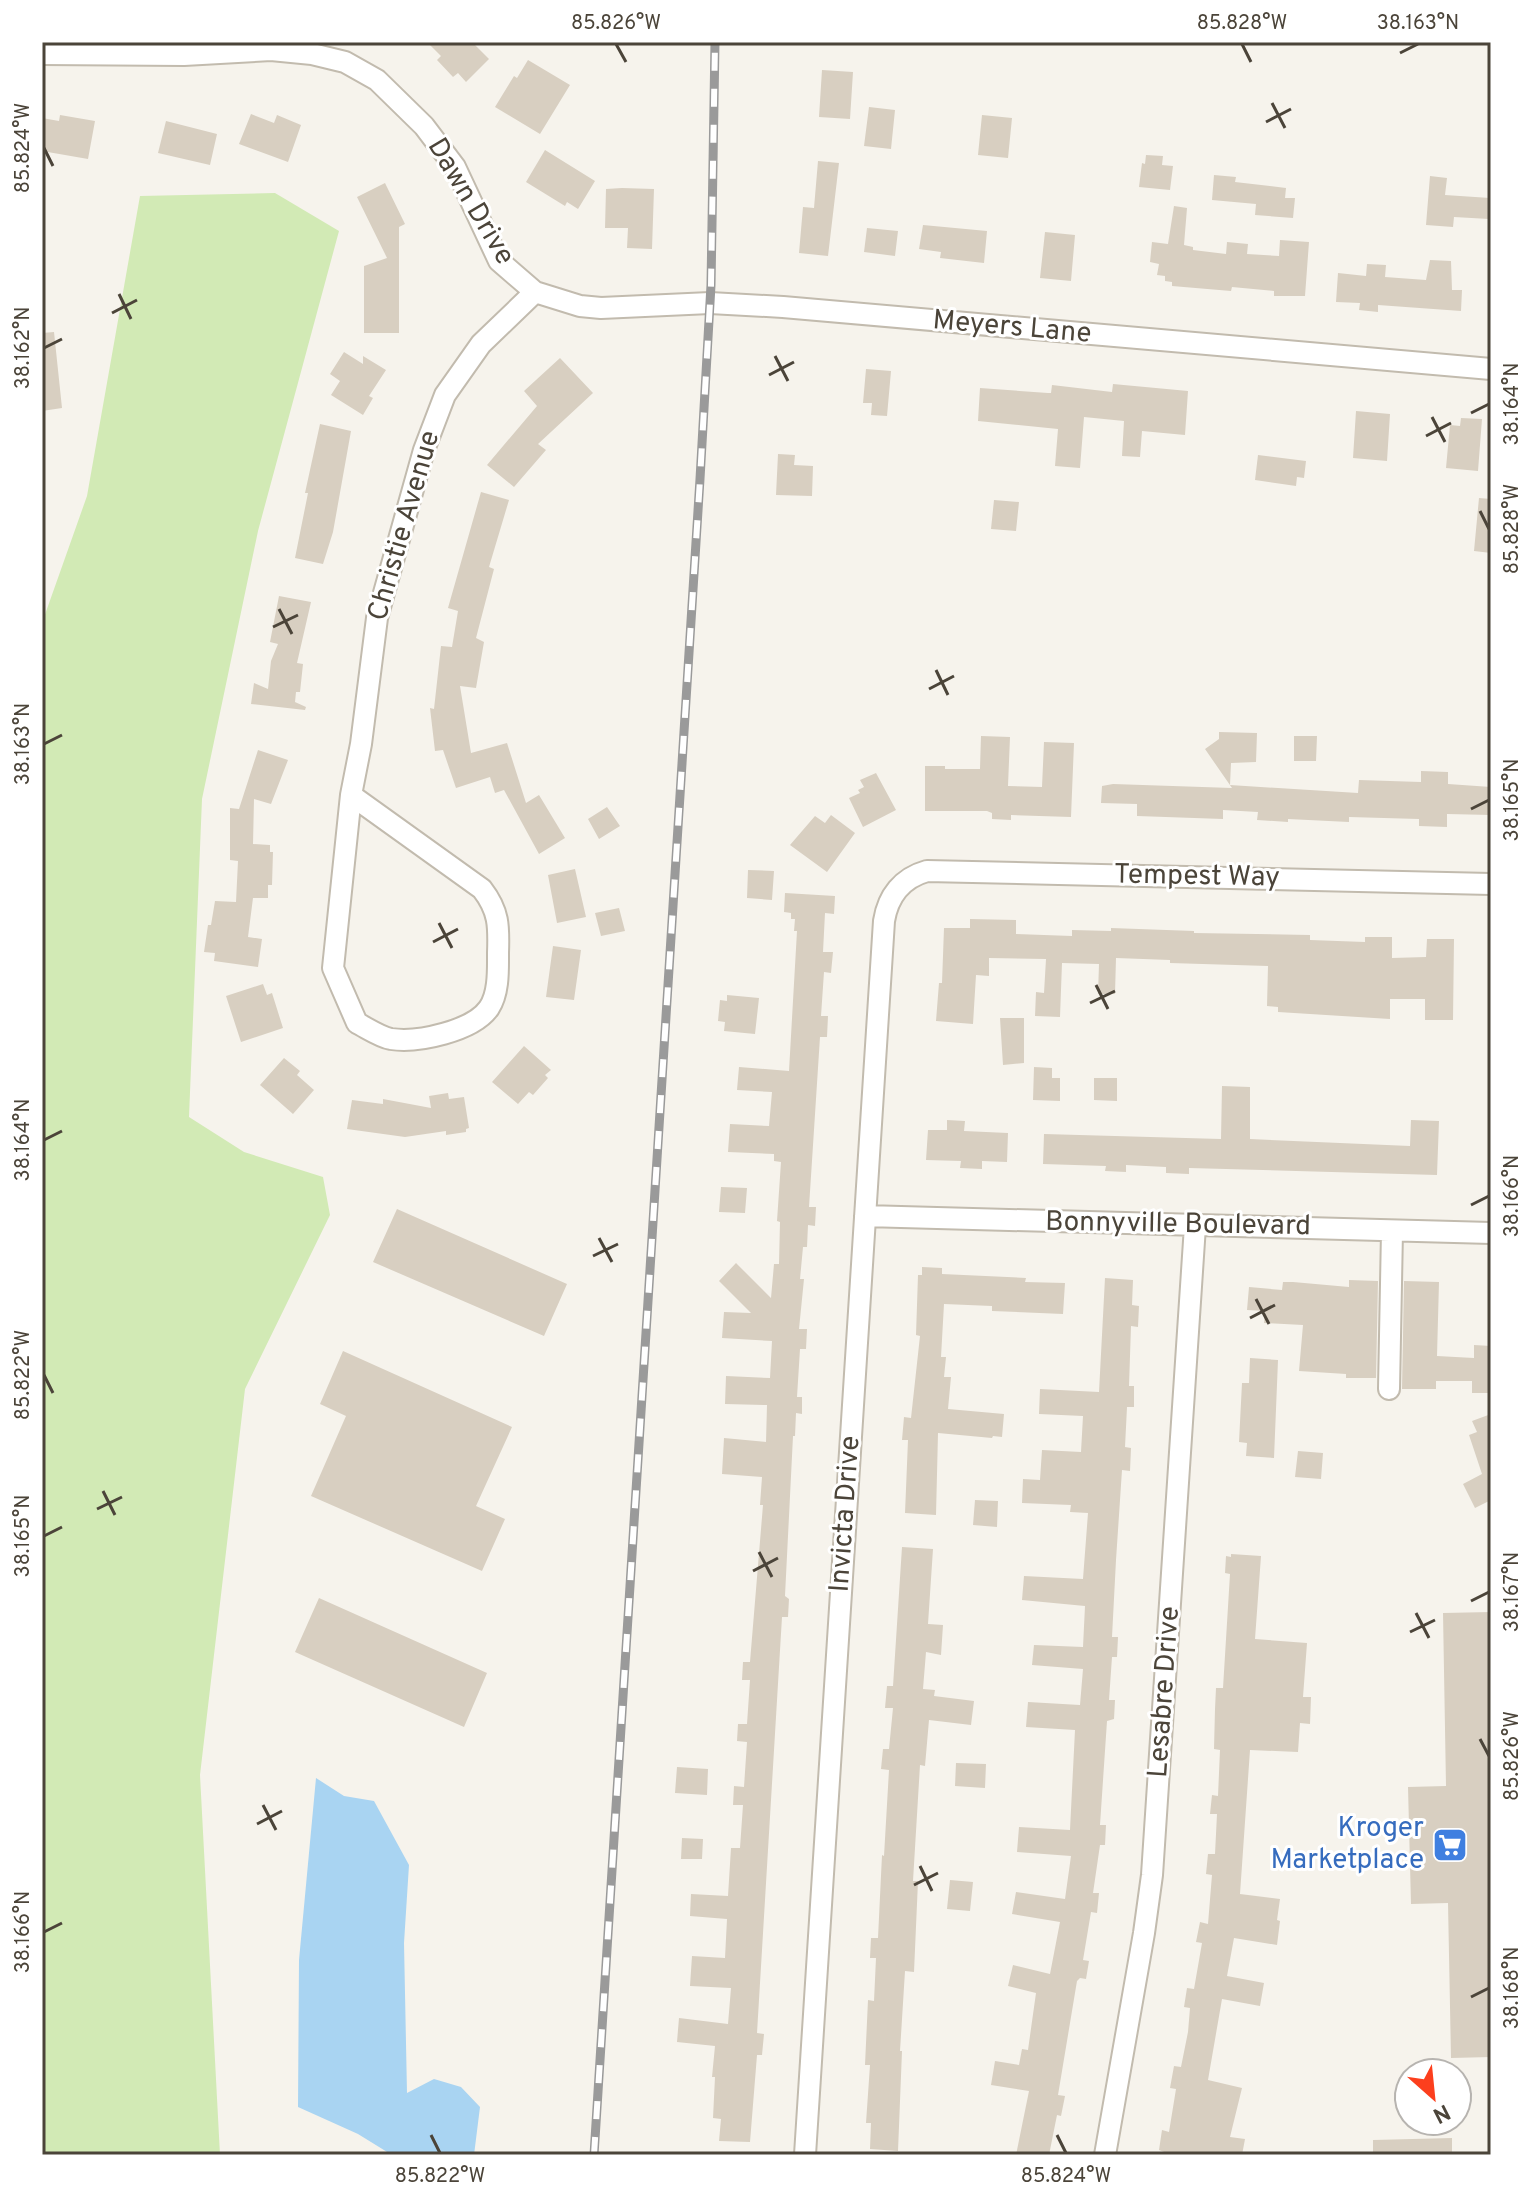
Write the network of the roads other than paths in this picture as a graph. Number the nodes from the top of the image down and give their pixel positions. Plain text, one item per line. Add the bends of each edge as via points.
1 (42, 54) edge
2 (535, 292) junction
3 (1491, 369) edge
4 (351, 795) junction
5 (906, 880) joint
6 (1491, 884) edge
7 (865, 1216) junction
8 (1195, 1226) junction
9 (1392, 1231) junction
10 (1491, 1233) edge
11 (1389, 1389) dead end
12 (805, 2155) edge
13 (1105, 2155) edge

1 - 2 street, Dawn Drive via 271,50 312,54 364,71 424,126 455,167 499,261
2 - 3 street, Meyers Lane via 580,306 783,307
2 - 4 street, Christie Avenue via 481,344 457,375 435,418 377,618
4 - 4 street, Christie Avenue via 482,889 495,906 498,981 490,1007 469,1025 430,1037 390,1039 357,1023 333,968
5 - 6 street, Tempest Way via 927,871 955,871
5 - 7 street, Invicta Drive via 889,902 884,921
7 - 8 street, Bonnyville Boulevard
7 - 12 street, Invicta Drive
8 - 9 street, Bonnyville Boulevard
8 - 13 street, Lesabre Drive via 1152,1875
9 - 10 street, Bonnyville Boulevard
9 - 11 street

